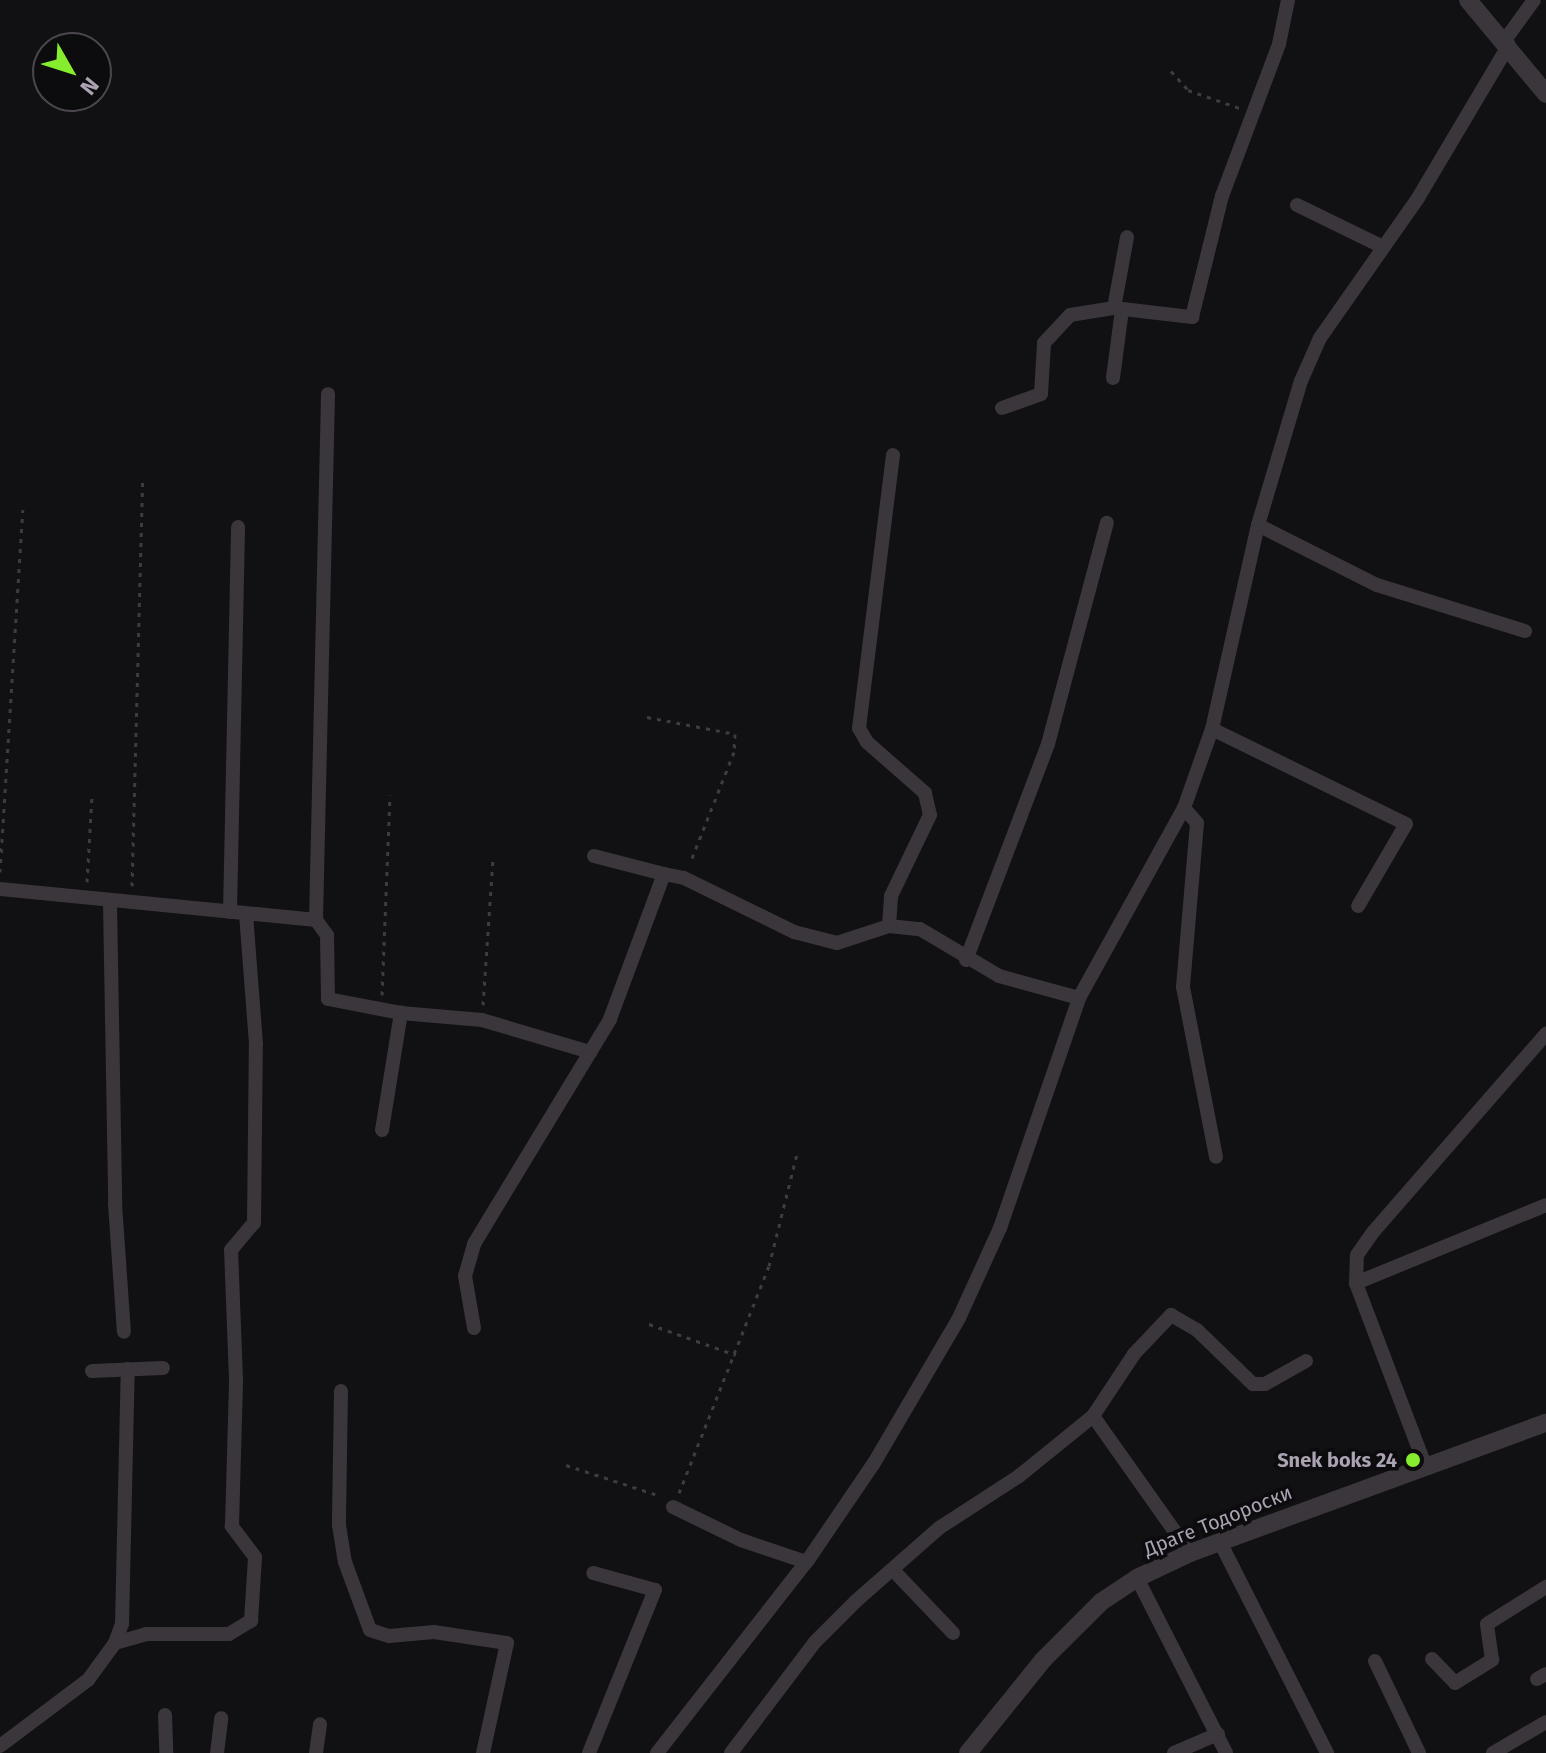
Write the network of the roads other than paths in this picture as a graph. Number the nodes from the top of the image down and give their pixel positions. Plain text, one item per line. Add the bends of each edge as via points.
1 (1288, 0) edge
2 (1468, 0) edge
3 (1534, 0) edge
4 (1507, 43) junction
5 (1546, 94) edge
6 (1297, 205) dead end
7 (1127, 237) dead end
8 (1383, 247) junction
9 (1118, 309) junction
10 (1113, 378) dead end
11 (328, 394) dead end
12 (1002, 408) dead end
13 (893, 455) dead end
14 (1107, 523) dead end
15 (1258, 525) junction
16 (238, 527) dead end
17 (1525, 631) dead end
18 (1212, 729) junction
19 (1184, 808) junction
20 (594, 856) dead end
21 (664, 874) junction
22 (0, 889) edge
23 (110, 903) junction
24 (1358, 906) dead end
25 (230, 912) junction
26 (246, 914) junction
27 (316, 920) junction
28 (889, 926) junction
29 (966, 960) junction
30 (1079, 998) junction
31 (401, 1013) junction
32 (1546, 1034) edge
33 (590, 1052) junction
34 (382, 1130) dead end
35 (1216, 1157) dead end
36 (1546, 1205) edge
37 (1356, 1283) junction
38 (474, 1328) dead end
39 (124, 1332) dead end
40 (1306, 1361) dead end
41 (163, 1368) dead end
42 (128, 1369) junction
43 (92, 1371) dead end
44 (341, 1391) dead end
45 (1093, 1416) junction
46 (1546, 1423) edge
47 (1425, 1465) junction
48 (673, 1507) road end
49 (1220, 1542) junction
50 (1190, 1553) junction
51 (806, 1562) junction
52 (893, 1570) junction
53 (593, 1573) dead end
54 (1137, 1578) junction
55 (1546, 1587) edge
56 (953, 1633) dead end
57 (115, 1643) junction
58 (1432, 1659) dead end
59 (1375, 1661) dead end
60 (165, 1715) dead end
61 (221, 1718) dead end
62 (1546, 1722) edge
63 (320, 1724) dead end
64 (1218, 1734) junction
65 (0, 1746) edge
66 (166, 1753) edge
67 (217, 1753) edge
68 (316, 1753) edge
69 (483, 1753) edge
70 (589, 1753) edge
71 (657, 1753) edge
72 (731, 1753) edge
73 (968, 1753) edge
74 (1174, 1753) edge
75 (1226, 1753) edge
76 (1327, 1753) edge
77 (1419, 1753) edge
78 (1493, 1753) edge

1 - 9 street via 1222,196 1192,317
2 - 4 street
3 - 4 street
4 - 5 street
4 - 8 street
6 - 8 street
7 - 9 street
8 - 15 street via 1320,338 1288,420
9 - 10 street
9 - 12 street via 1082,309 1059,323 1040,356 1041,394
11 - 27 street
13 - 28 street via 859,728 867,742 925,793 930,815 891,896
14 - 29 street via 1048,744
15 - 17 street via 1377,585
15 - 18 street
16 - 25 street
18 - 19 street
18 - 24 street via 1406,824
19 - 30 street
19 - 35 street via 1197,823 1183,987
20 - 21 street
21 - 28 street via 684,878 794,932 837,943
21 - 33 street via 616,1006
22 - 23 street
23 - 25 street
23 - 39 street via 115,1204
25 - 26 street
26 - 27 street
26 - 57 street via 256,1044 254,1223 231,1250 236,1379 232,1526 255,1557 251,1621 229,1634 146,1634
27 - 31 street via 327,935 328,999
28 - 29 street via 920,929
29 - 30 street via 999,976
30 - 51 street via 1005,1215 959,1318 874,1463
31 - 33 street via 482,1020
31 - 34 street
32 - 37 street via 1374,1231 1357,1255
33 - 38 street via 474,1244 465,1276
36 - 37 street
37 - 47 street
40 - 45 street via 1265,1384 1253,1384 1197,1330 1171,1315 1134,1354
41 - 42 street
42 - 43 street
42 - 57 street via 122,1624
44 - 69 street via 339,1525 345,1562 370,1630 389,1636 434,1632 507,1643
45 - 50 street
45 - 52 street via 1019,1476 939,1528
46 - 47 street, Драге Тодороски
47 - 49 street, Драге Тодороски
48 - 51 street via 741,1540
49 - 50 street, Драге Тодороски
49 - 76 street
50 - 54 street, Драге Тодороски
51 - 71 street
52 - 56 street
52 - 72 street via 815,1642
53 - 70 street via 655,1590
54 - 64 street
54 - 73 street, Драге Тодороски via 1101,1602 1043,1660
55 - 58 street via 1487,1624 1492,1660 1455,1683
57 - 65 street via 88,1680
59 - 77 street
60 - 66 street
61 - 67 street
62 - 78 street
63 - 68 street
64 - 74 street
64 - 75 street

